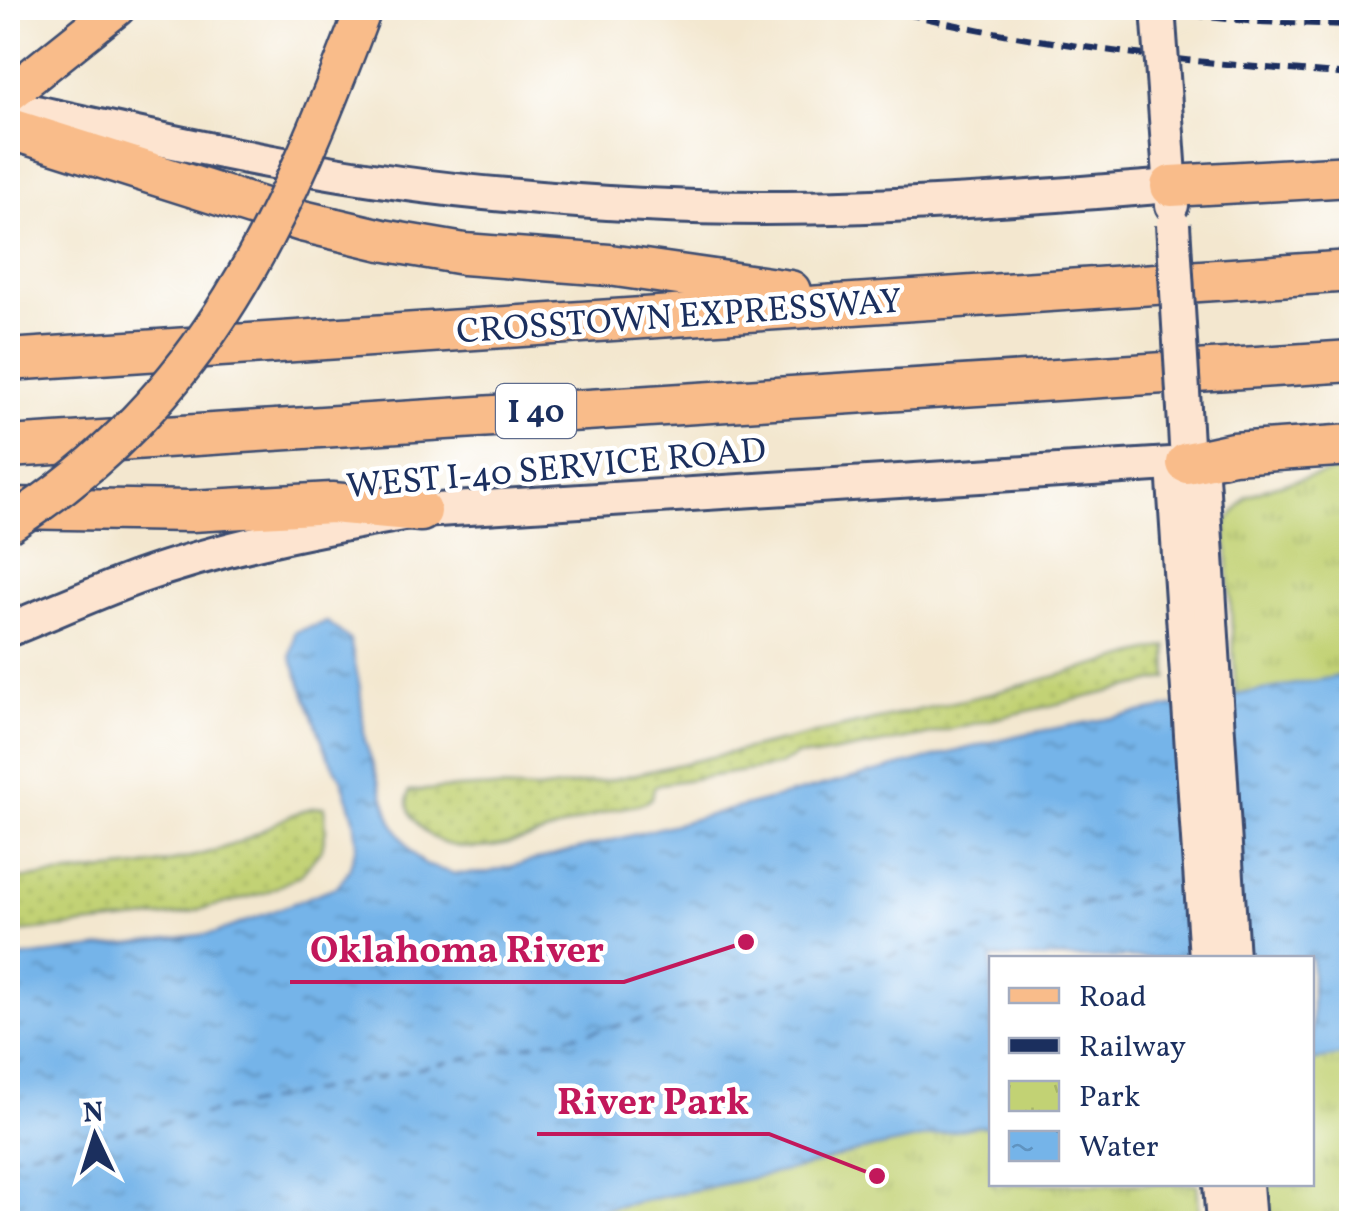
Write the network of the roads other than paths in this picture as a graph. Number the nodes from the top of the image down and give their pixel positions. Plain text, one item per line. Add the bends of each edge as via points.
1 (117, 8) edge
2 (364, 8) edge
3 (1158, 8) edge
4 (8, 96) edge
5 (8, 106) edge
6 (8, 128) edge
7 (1352, 176) edge
8 (1172, 205) junction
9 (1352, 271) edge
10 (874, 303) junction
11 (8, 360) edge
12 (1352, 361) edge
13 (1352, 445) edge
14 (8, 447) edge
15 (1187, 463) junction
16 (8, 508) edge
17 (421, 511) junction
18 (1191, 524) junction
19 (8, 525) edge
20 (8, 630) edge
21 (1206, 956) edge
22 (1232, 956) edge
23 (1220, 1186) edge
24 (1246, 1186) edge
25 (1222, 1224) edge
26 (1249, 1224) edge

1 - 4 main road
2 - 19 main road, bridge via 295,182 211,331 119,437
3 - 8 main road, bridge
5 - 8 main road via 324,172 502,195 762,208
6 - 10 highway via 382,240 482,256 609,264
7 - 8 highway
8 - 15 main road, bridge
9 - 10 highway, CROSSTOWN EXPRESSWAY
10 - 11 highway, CROSSTOWN EXPRESSWAY
12 - 14 highway, I 40
13 - 15 highway
15 - 17 main road, WEST I-40 SERVICE ROAD
15 - 18 main road via 1174,480
16 - 17 highway via 191,511 332,502
17 - 20 main road, WEST I-40 SERVICE ROAD via 207,556
18 - 21 main road
18 - 22 main road
23 - 25 main road
24 - 26 main road

